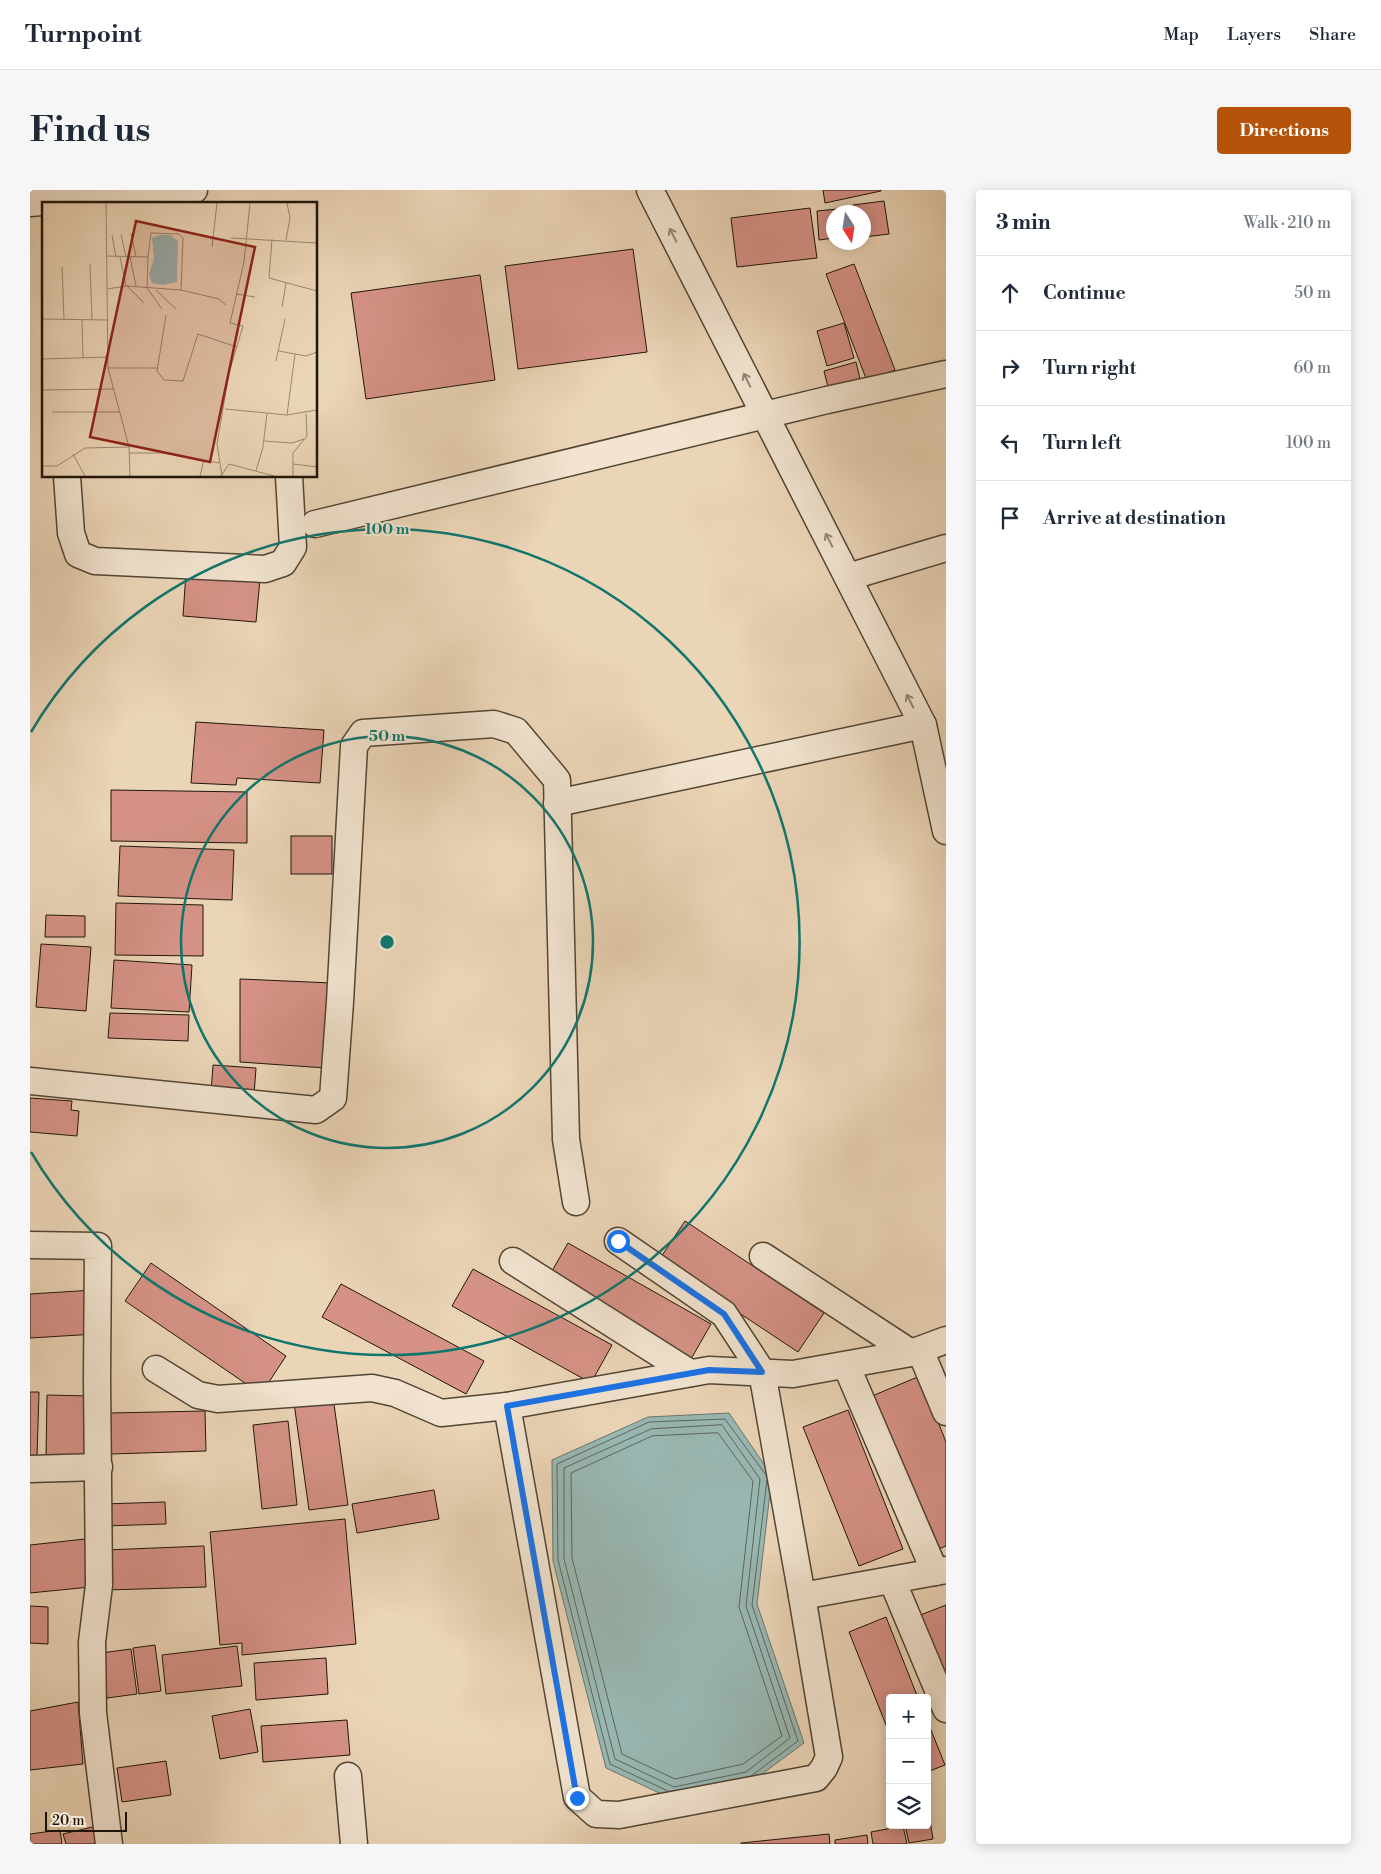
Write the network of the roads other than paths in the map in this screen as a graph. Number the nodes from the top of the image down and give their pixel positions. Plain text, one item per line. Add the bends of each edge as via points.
1 (194, 190) edge
2 (650, 190) edge
3 (55, 200) edge
4 (946, 374) edge
5 (765, 415) junction
6 (67, 478) edge
7 (289, 478) edge
8 (315, 524) dead end
9 (946, 548) edge
10 (848, 577) junction
11 (923, 725) junction
12 (943, 801) edge
13 (557, 803) junction
14 (946, 831) edge
15 (30, 1082) edge
16 (576, 1202) dead end
17 (618, 1241) dead end
18 (30, 1245) edge
19 (763, 1256) dead end
20 (514, 1261) dead end
21 (946, 1340) edge
22 (916, 1352) junction
23 (846, 1365) junction
24 (156, 1369) dead end
25 (762, 1372) junction
26 (690, 1373) junction
27 (507, 1406) junction
28 (946, 1412) edge
29 (99, 1467) junction
30 (30, 1469) edge
31 (941, 1571) edge
32 (892, 1580) junction
33 (802, 1596) junction
34 (946, 1709) edge
35 (348, 1776) dead end
36 (109, 1844) edge
37 (354, 1844) edge

1 - 3 street
5 -> 2 street
4 - 5 street
5 - 8 street
10 -> 5 street
6 - 7 street via 70,533 78,554 95,561 265,569 283,563 293,547
9 - 10 street
11 -> 10 street
11 - 12 street
11 - 13 street
12 - 14 street
13 - 15 street via 557,780 516,731 494,724 363,732 354,746 333,1098 316,1110
13 - 16 street via 566,1139
17 - 25 street via 724,1314
18 - 29 street via 98,1246 96,1380
19 - 22 street
20 - 26 street
21 - 22 street
22 - 23 street
22 - 28 street
23 - 25 street via 793,1374
23 - 31 street
24 - 27 street via 198,1395 218,1399 372,1388 395,1393 441,1413
25 - 26 street via 709,1370
25 - 33 street
26 - 27 street
27 - 33 street via 577,1798 596,1814 619,1815 816,1778 828,1757
29 - 30 street
29 - 36 street via 99,1585 92,1642 93,1712
31 - 32 street
32 - 33 street
32 - 34 street
35 - 37 street

